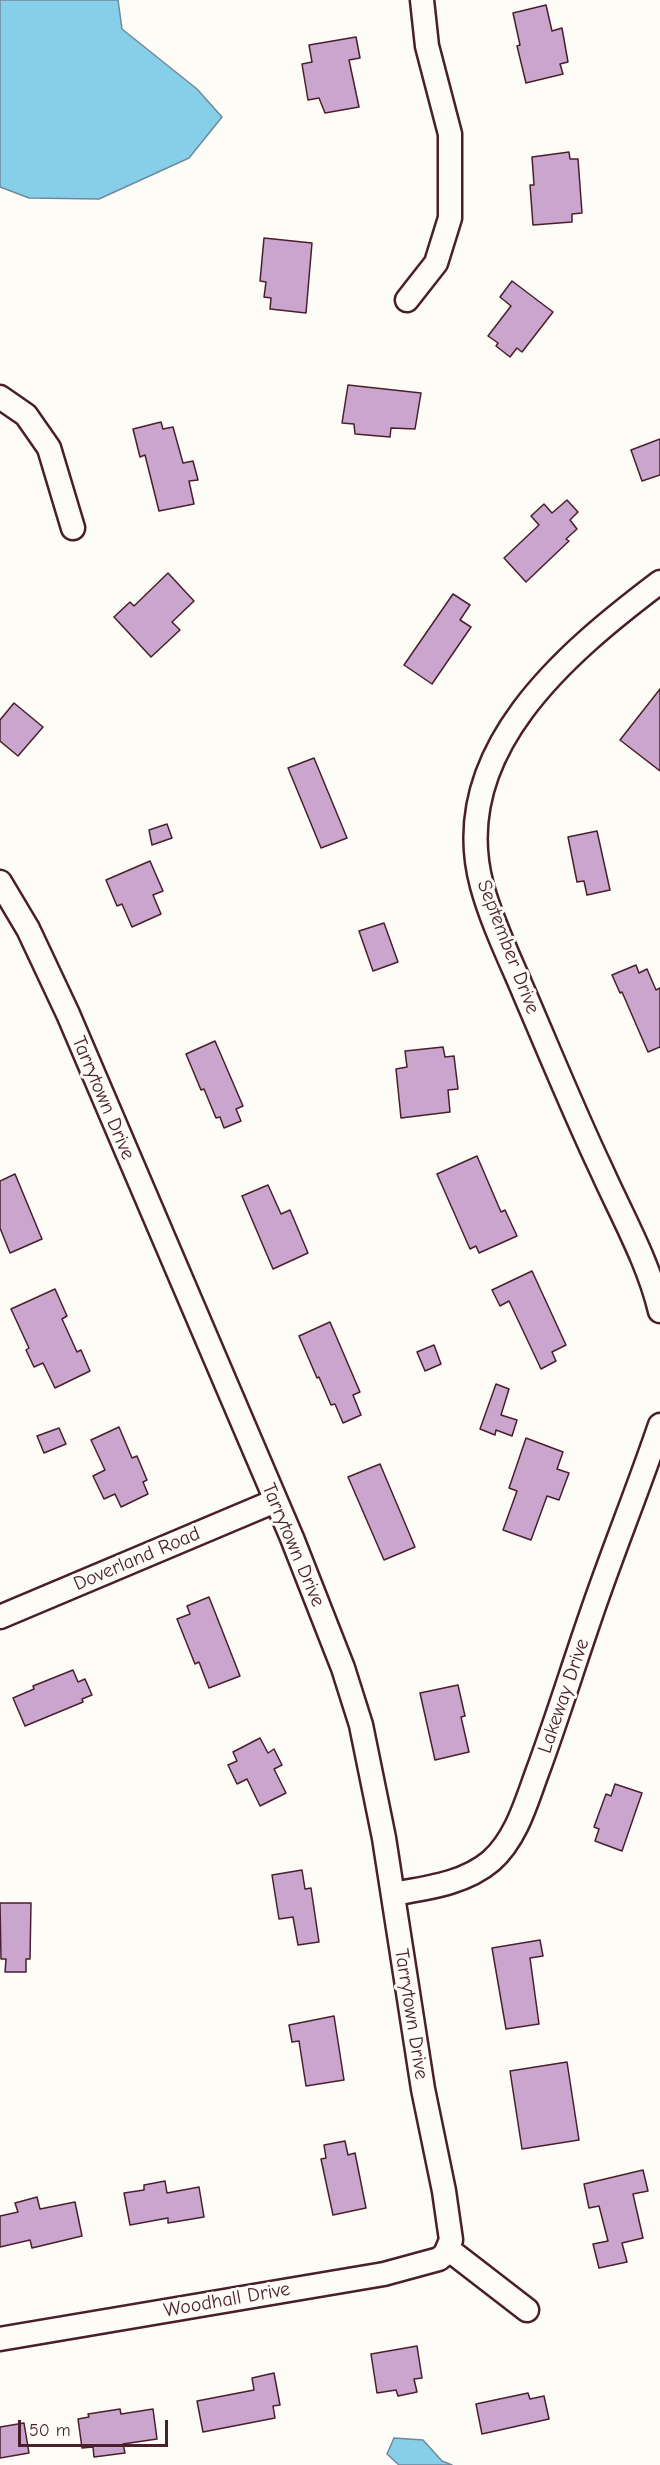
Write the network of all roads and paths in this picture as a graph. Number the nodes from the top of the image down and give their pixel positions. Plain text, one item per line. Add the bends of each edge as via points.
1 (422, 0) edge
2 (407, 300) dead end
3 (0, 397) edge
4 (73, 528) dead end
5 (660, 582) edge
6 (0, 882) edge
7 (651, 1252) edge
8 (660, 1311) edge
9 (660, 1425) edge
10 (275, 1501) junction
11 (0, 1617) edge
12 (393, 1894) junction
13 (448, 2249) junction
14 (527, 2310) dead end
15 (0, 2339) edge

1 - 2 street via 427,46 450,134 450,218 436,262
3 - 4 street via 26,415 49,448
5 - 7 street, September Drive via 571,654 522,710 487,768 478,805 476,838 482,885 497,928 599,1167
6 - 10 street, Tarrytown Drive via 28,929 68,1014
7 - 8 street
9 - 12 street, Lakeway Drive via 589,1618 567,1693 510,1839 491,1861 472,1873 439,1885
10 - 11 street, Doverland Road
10 - 12 street, Tarrytown Drive via 361,1725
12 - 13 street, Tarrytown Drive via 421,2078 444,2191 451,2240
13 - 14 street
13 - 15 street, Woodhall Drive via 428,2264 384,2274

